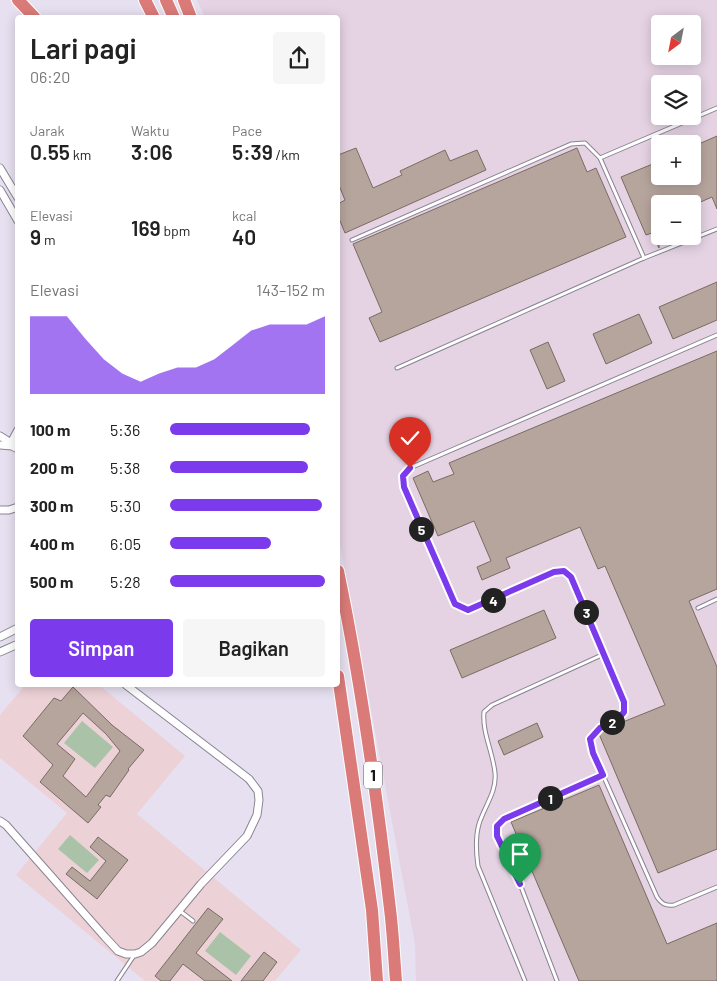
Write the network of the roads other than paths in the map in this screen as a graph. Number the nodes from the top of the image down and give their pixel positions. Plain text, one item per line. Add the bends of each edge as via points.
1 (18, 0) edge
2 (146, 0) edge
3 (166, 0) edge
4 (184, 0) edge
5 (32, 15) edge
6 (153, 15) edge
7 (173, 15) edge
8 (191, 15) edge
9 (717, 108) edge
10 (600, 158) junction
11 (0, 168) edge
12 (0, 190) edge
13 (15, 193) edge
14 (15, 216) edge
15 (717, 229) edge
16 (352, 240) dead end
17 (644, 258) junction
18 (717, 336) edge
19 (397, 368) dead end
20 (0, 436) edge
21 (0, 446) edge
22 (13, 446) edge
23 (15, 508) edge
24 (0, 510) edge
25 (340, 581) edge
26 (717, 599) edge
27 (698, 608) dead end
28 (15, 630) edge
29 (0, 637) edge
30 (15, 645) edge
31 (0, 652) edge
32 (604, 654) junction
33 (129, 687) edge
34 (340, 687) edge
35 (603, 775) junction
36 (0, 821) edge
37 (717, 887) edge
38 (180, 910) junction
39 (193, 922) dead end
40 (135, 954) junction
41 (117, 981) edge
42 (377, 981) edge
43 (396, 981) edge
44 (525, 981) edge
45 (557, 981) edge

1 - 5 highway
2 - 6 highway
3 - 7 highway
4 - 8 highway
9 - 10 lane
10 - 16 lane via 585,143 571,144
10 - 17 lane
11 - 13 street
12 - 14 street
15 - 17 lane
17 - 19 lane
18 - 32 lane via 410,468 403,476 404,487 455,604 468,610 554,572 564,571 571,577
20 - 22 street
21 - 22 street
23 - 24 street
25 - 43 highway, 1 via 371,764 391,911
26 - 27 lane
28 - 29 street
30 - 31 street
32 - 35 lane via 624,702 624,712 590,739
32 - 44 lane via 484,712 483,722 496,774 493,791 479,823 475,846 478,866
33 - 38 street via 227,760 250,779 258,791 257,815 247,836
34 - 42 highway, 1 via 372,910
35 - 37 lane via 662,903 674,905
35 - 45 lane via 504,819 497,826 497,836 520,884
36 - 40 street via 118,951
38 - 39 lane
38 - 40 street via 152,943
40 - 41 lane

